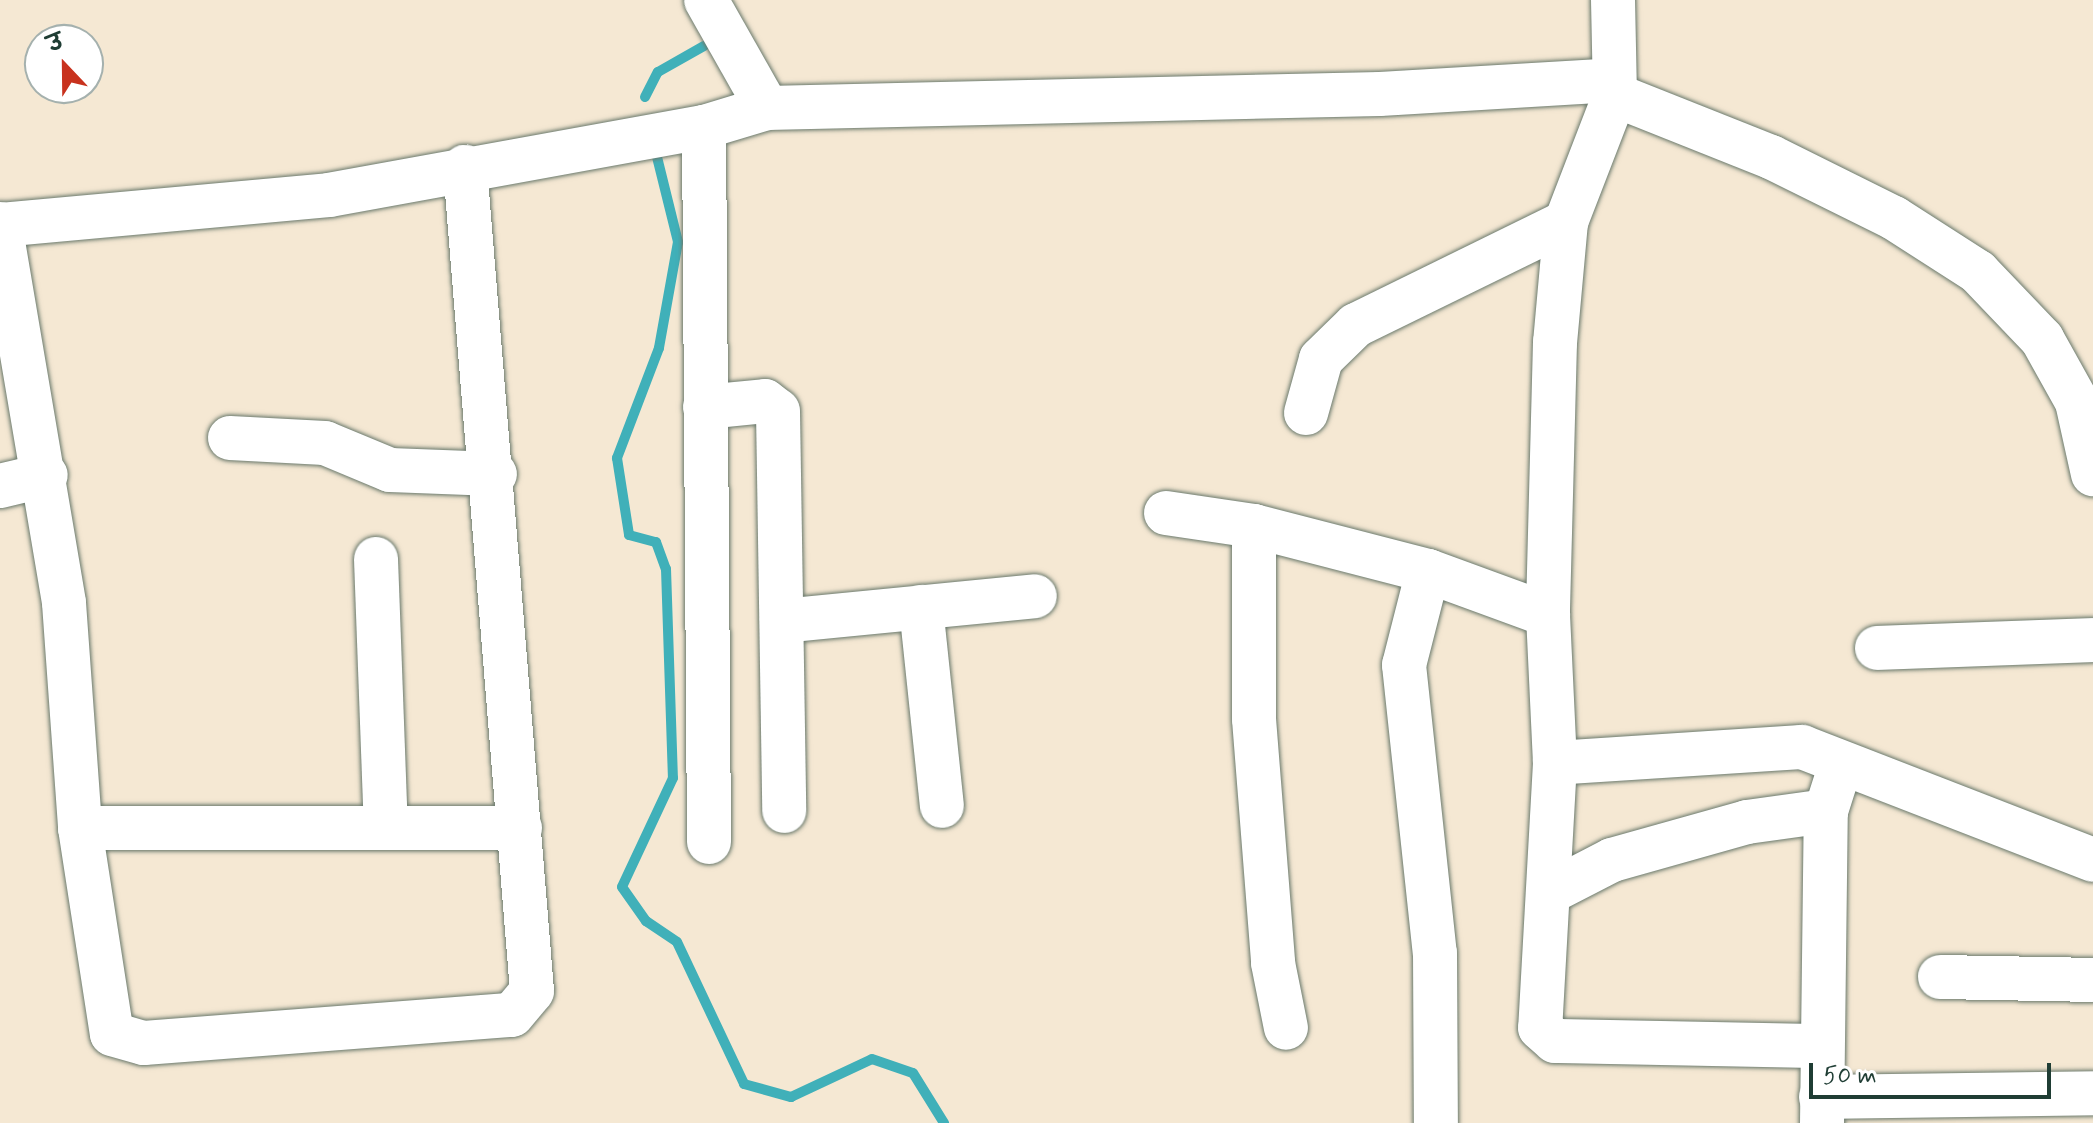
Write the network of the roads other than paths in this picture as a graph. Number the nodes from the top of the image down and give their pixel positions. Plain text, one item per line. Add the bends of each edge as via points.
1 (706, 0) edge
2 (1613, 0) edge
3 (1614, 88) junction
4 (767, 108) junction
5 (704, 127) junction
6 (465, 167) junction
7 (1566, 222) junction
8 (0, 224) edge
9 (705, 407) junction
10 (1306, 413) dead end
11 (230, 438) dead end
12 (495, 474) junction
13 (2093, 474) edge
14 (46, 475) junction
15 (0, 486) edge
16 (1166, 513) dead end
17 (1254, 526) junction
18 (376, 559) dead end
19 (1428, 571) junction
20 (1035, 596) dead end
21 (921, 607) junction
22 (1548, 615) junction
23 (782, 621) junction
24 (2093, 640) edge
25 (1877, 648) dead end
26 (1555, 763) junction
27 (1840, 767) junction
28 (942, 806) dead end
29 (784, 811) dead end
30 (1826, 811) junction
31 (386, 827) junction
32 (80, 828) junction
33 (520, 828) junction
34 (709, 842) dead end
35 (2093, 860) edge
36 (1550, 892) junction
37 (1940, 977) dead end
38 (2093, 980) edge
39 (1286, 1028) dead end
40 (1818, 1046) junction
41 (2093, 1093) edge
42 (1822, 1110) edge
43 (1436, 1123) edge

1 - 4 street
2 - 3 street
3 - 4 street
3 - 7 street
3 - 13 street via 1894,218 1978,272 2042,339 2077,402
4 - 5 street
5 - 6 street
5 - 9 street
6 - 8 street via 222,209
6 - 12 street
7 - 10 street via 1356,325 1321,359
7 - 22 street
8 - 14 street
9 - 23 street via 765,401 778,411
9 - 34 street
11 - 12 street via 325,443 390,470
12 - 33 street
14 - 15 street
14 - 32 street via 64,603
16 - 17 street
17 - 19 street
17 - 39 street via 1254,719 1273,963
18 - 31 street
19 - 22 street
19 - 43 street via 1404,665 1435,953
20 - 21 street
21 - 23 street
21 - 28 street
22 - 26 street
23 - 29 street
24 - 25 street
26 - 27 street via 1772,744 1802,747
26 - 36 street
27 - 30 street
27 - 35 street
30 - 36 street via 1747,822 1612,860
30 - 40 street
31 - 32 street
31 - 33 street
32 - 33 street via 107,1017 120,1040 144,1043 524,1009 532,991
36 - 40 street via 1542,1036
37 - 38 street
40 - 42 street
41 - 42 street

